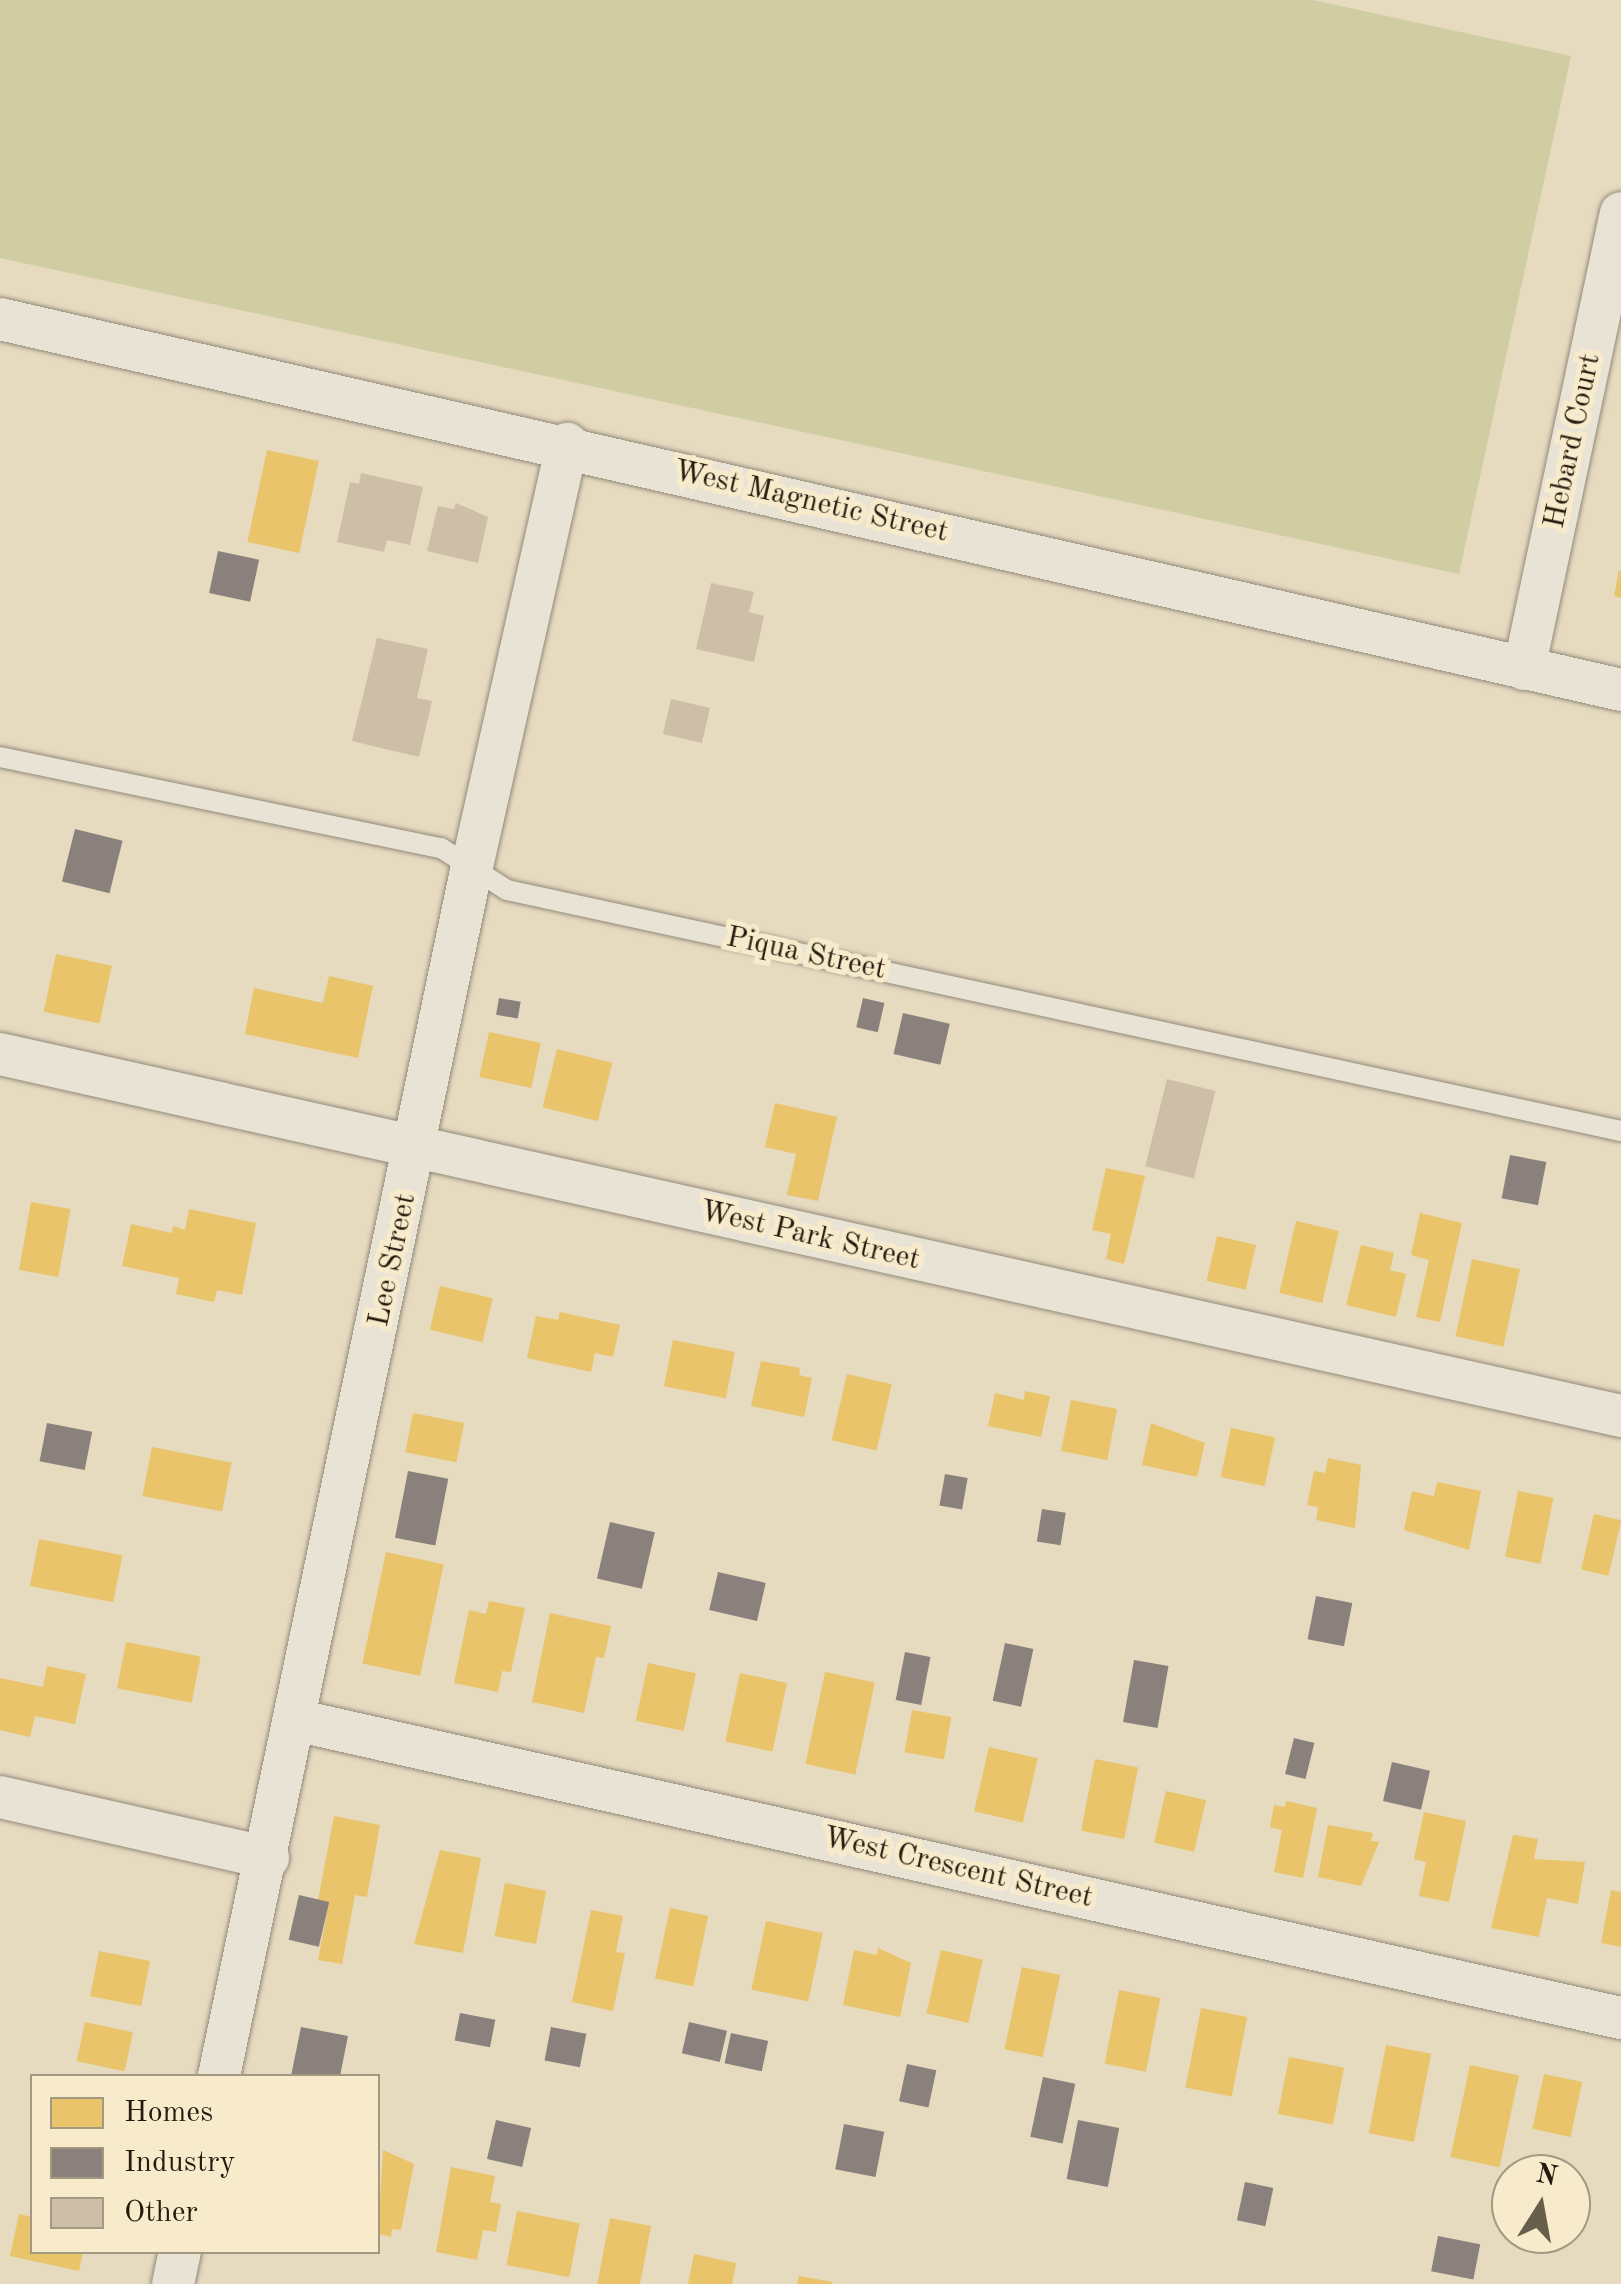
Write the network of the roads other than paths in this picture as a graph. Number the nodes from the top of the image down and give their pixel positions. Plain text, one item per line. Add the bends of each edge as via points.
1 (1621, 212) edge
2 (0, 319) edge
3 (567, 444) junction
4 (1524, 670) junction
5 (1621, 690) edge
6 (0, 757) edge
7 (471, 871) junction
8 (0, 1054) edge
9 (1621, 1131) edge
10 (416, 1148) junction
11 (1621, 1416) edge
12 (295, 1720) junction
13 (0, 1797) edge
14 (268, 1858) junction
15 (1621, 2018) edge
16 (219, 2074) edge

1 - 4 street, Hebard Court
2 - 3 street, West Magnetic Street
3 - 4 street, West Magnetic Street
3 - 7 street, Lee Street
4 - 5 street, West Magnetic Street
6 - 7 lane, Piqua Street via 442,848
7 - 9 lane, Piqua Street via 507,890
7 - 10 street, Lee Street
8 - 10 street, West Park Street
10 - 11 street, West Park Street
10 - 12 street, Lee Street
12 - 14 street, Lee Street
12 - 15 street, West Crescent Street
13 - 14 street
14 - 16 street, Lee Street

